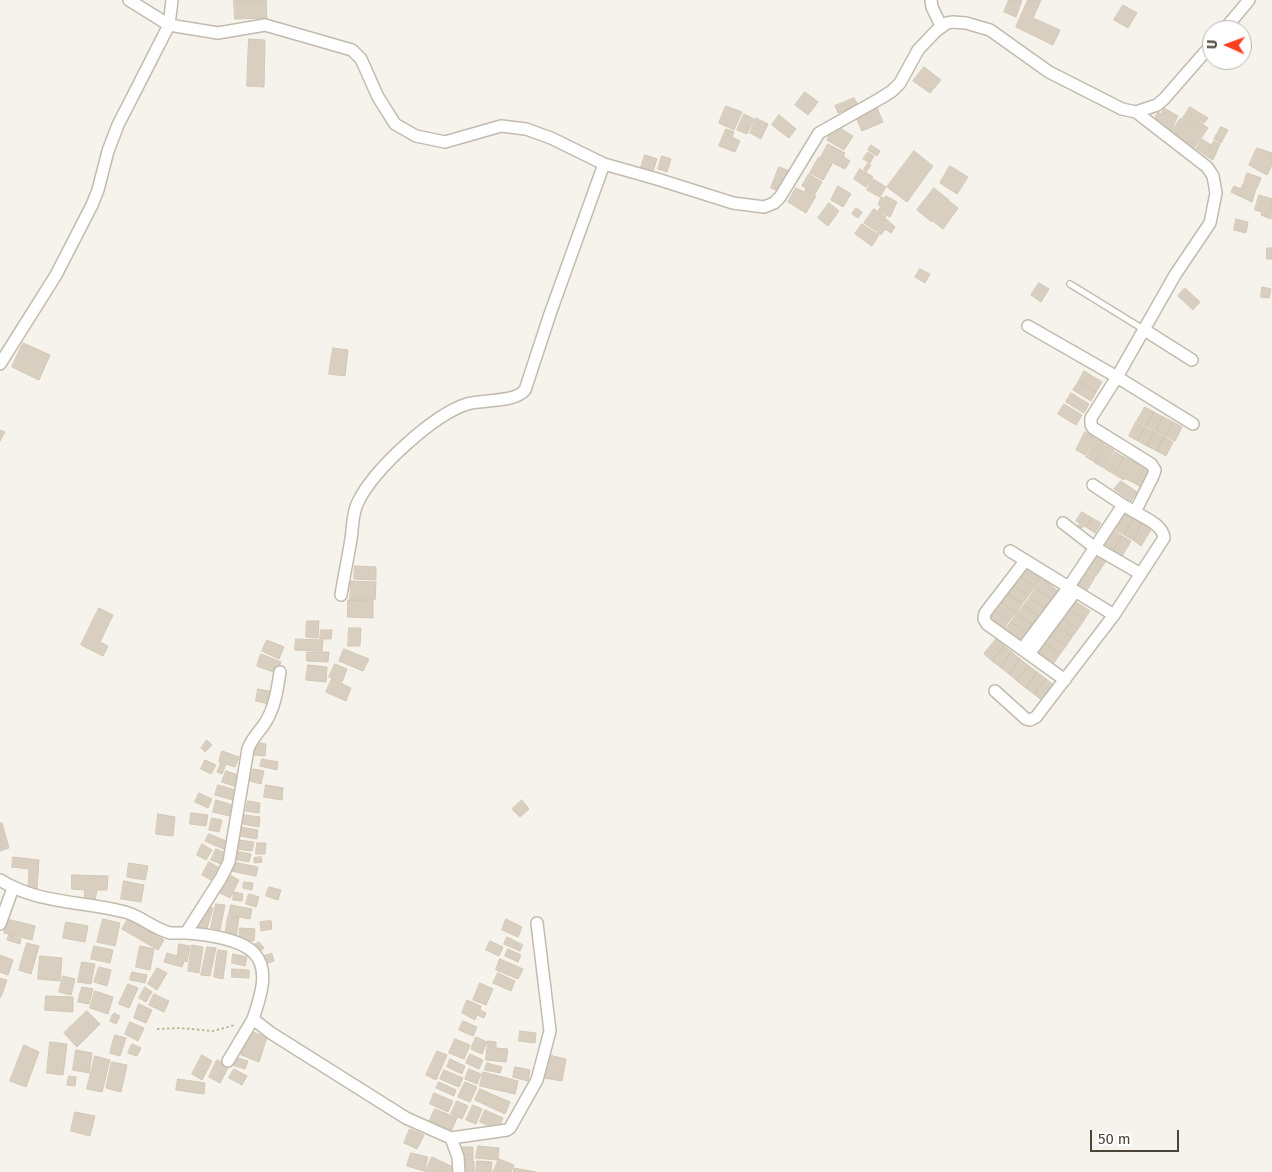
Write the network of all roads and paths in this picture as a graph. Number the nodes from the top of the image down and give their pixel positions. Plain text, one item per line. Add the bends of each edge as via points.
1 (129, 0) edge
2 (172, 0) edge
3 (931, 0) edge
4 (1249, 0) edge
5 (1232, 20) edge
6 (169, 25) junction
7 (941, 26) junction
8 (1202, 55) edge
9 (1136, 112) junction
10 (604, 164) junction
11 (1070, 284) dead end
12 (1028, 326) dead end
13 (1144, 329) junction
14 (1192, 360) dead end
15 (0, 364) edge
16 (1117, 377) junction
17 (1193, 424) dead end
18 (1093, 485) dead end
19 (1123, 504) junction
20 (1135, 512) junction
21 (1062, 523) dead end
22 (1094, 547) junction
23 (1010, 550) dead end
24 (1026, 561) junction
25 (1141, 574) junction
26 (1072, 590) junction
27 (341, 595) dead end
28 (1114, 615) junction
29 (1026, 651) junction
30 (280, 672) dead end
31 (1065, 680) junction
32 (995, 691) dead end
33 (0, 880) edge
34 (13, 888) junction
35 (537, 923) dead end
36 (0, 924) edge
37 (186, 933) junction
38 (262, 1026) junction
39 (157, 1029) dead end
40 (228, 1061) dead end
41 (451, 1138) junction
42 (458, 1172) edge

1 - 6 street
2 - 6 street
3 - 7 street
4 - 5 street
6 - 10 street via 218,33 265,25 346,48 361,59 378,98 395,124 416,136 445,142 501,126 526,129
6 - 15 street via 118,125 92,205 56,275
7 - 9 street via 953,22 990,30 1056,76 1122,109
7 - 10 street via 918,50 892,91 818,132 789,184 774,203 757,208 733,203
8 - 9 street via 1157,105
9 - 13 street via 1207,167 1213,176 1216,193 1210,223
10 - 27 street via 525,390 516,396 467,405 436,421 399,451 375,477 355,511
11 - 13 lane
12 - 16 street
13 - 14 street
13 - 16 street
16 - 17 street
16 - 20 street via 1090,422 1093,428 1155,470
18 - 19 street
19 - 20 street
19 - 22 street
20 - 25 street via 1164,534 1163,542
21 - 22 street
22 - 25 street
22 - 26 street
23 - 24 street
24 - 26 street
24 - 29 street via 984,616 988,624
25 - 28 street
26 - 28 street
26 - 29 street
28 - 31 street
29 - 31 street
30 - 37 street via 275,701 246,755 229,862
31 - 32 street via 1036,717 1030,720
33 - 34 street
34 - 36 street
34 - 37 street via 57,901 126,912 168,932
35 - 41 street via 550,1031 537,1080 510,1128
37 - 38 street via 233,942 247,947 254,954 263,974 260,995
38 - 39 path via 213,1031
38 - 40 street
38 - 41 street via 406,1118
41 - 42 street via 458,1157

